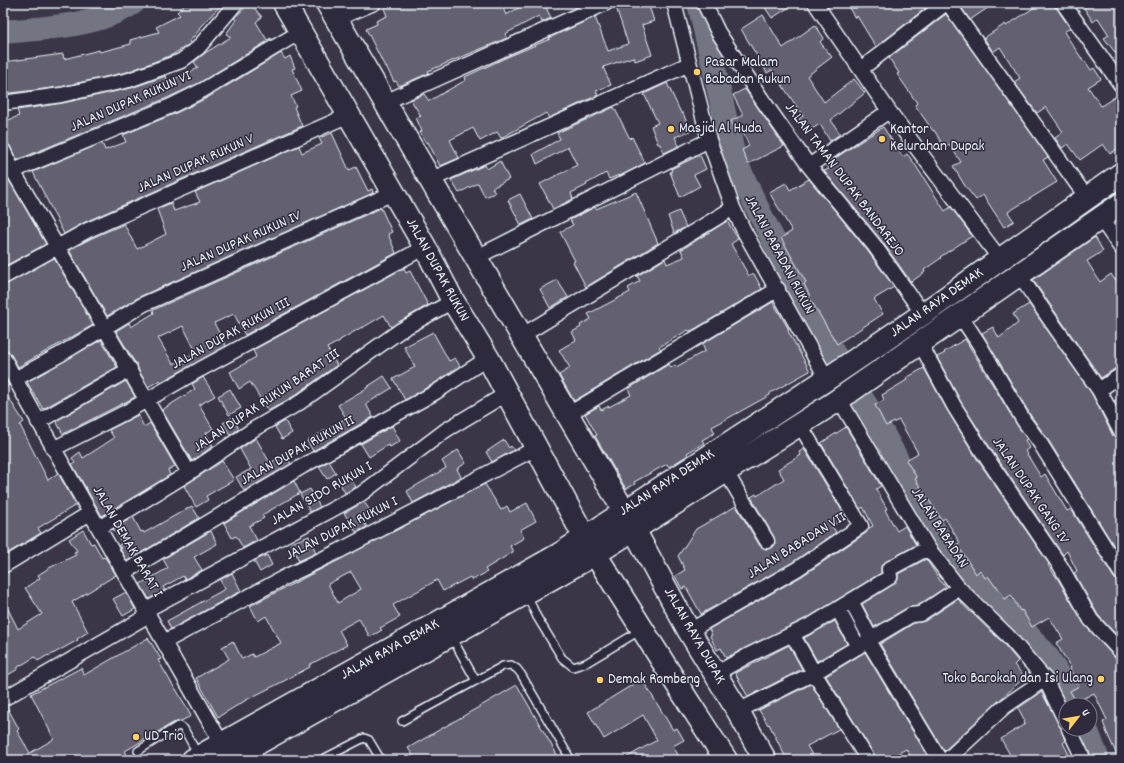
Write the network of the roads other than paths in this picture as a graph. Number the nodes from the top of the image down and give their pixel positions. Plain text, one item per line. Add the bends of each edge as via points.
1 (236, 3) edge
2 (284, 3) edge
3 (374, 3) edge
4 (606, 3) edge
5 (674, 3) edge
6 (704, 3) edge
7 (815, 3) edge
8 (947, 3) edge
9 (1063, 3) edge
10 (332, 11) edge
11 (300, 32) junction
12 (689, 64) junction
13 (861, 69) junction
14 (1121, 85) edge
15 (385, 102) junction
16 (3, 103) edge
17 (890, 111) junction
18 (349, 115) junction
19 (709, 140) junction
20 (3, 150) edge
21 (809, 166) junction
22 (14, 171) junction
23 (1121, 174) edge
24 (430, 180) junction
25 (393, 193) junction
26 (1087, 198) junction
27 (1121, 204) edge
28 (733, 208) junction
29 (1101, 219) junction
30 (58, 246) junction
31 (425, 247) junction
32 (1121, 248) edge
33 (475, 258) junction
34 (1000, 259) junction
35 (1019, 274) junction
36 (3, 277) edge
37 (778, 289) junction
38 (453, 301) junction
39 (923, 314) junction
40 (960, 315) junction
41 (104, 328) junction
42 (521, 336) junction
43 (920, 344) junction
44 (3, 357) edge
45 (488, 358) junction
46 (130, 369) junction
47 (837, 372) junction
48 (1121, 375) edge
49 (15, 379) junction
50 (1099, 390) junction
51 (850, 392) junction
52 (506, 394) junction
53 (148, 399) junction
54 (567, 415) junction
55 (38, 422) junction
56 (800, 424) junction
57 (1121, 432) edge
58 (536, 448) junction
59 (53, 449) junction
60 (726, 472) junction
61 (189, 473) junction
62 (90, 512) junction
63 (629, 520) junction
64 (99, 528) junction
65 (767, 541) dead end
66 (590, 546) junction
67 (928, 548) junction
68 (3, 566) edge
69 (124, 572) junction
70 (1121, 573) edge
71 (959, 588) junction
72 (526, 593) junction
73 (851, 601) junction
74 (838, 609) junction
75 (148, 613) junction
76 (642, 630) junction
77 (689, 631) junction
78 (450, 634) junction
79 (792, 634) junction
80 (164, 642) junction
81 (865, 642) junction
82 (1121, 652) edge
83 (814, 673) junction
84 (715, 674) junction
85 (1045, 679) junction
86 (476, 681) junction
87 (3, 699) edge
88 (1058, 706) edge
89 (738, 711) junction
90 (402, 721) dead end
91 (1073, 737) edge
92 (138, 751) dead end
93 (228, 756) edge
94 (196, 758) edge
95 (321, 760) edge
96 (381, 760) edge
97 (571, 760) edge
98 (726, 760) edge
99 (765, 760) edge
100 (868, 760) edge
101 (940, 760) edge
102 (947, 760) edge
103 (1084, 760) edge

1 - 16 street via 198,48 181,62 129,80 61,95
2 - 11 main road, JALAN DUPAK RUKUN
3 - 10 street
4 - 15 street
5 - 12 street, JALAN BABADAN RUKUN
6 - 21 street, JALAN TAMAN DUPAK BANDAREJO via 718,32
7 - 13 street
8 - 13 street
8 - 26 street
9 - 14 street
10 - 15 main road
11 - 18 main road, JALAN DUPAK RUKUN
11 - 22 street, JALAN DUPAK RUKUN VI via 203,90 171,106
12 - 19 street, JALAN BABADAN RUKUN
12 - 24 street
13 - 17 street
15 - 24 main road
17 - 21 street
17 - 34 street
18 - 25 main road, JALAN DUPAK RUKUN
18 - 30 street, JALAN DUPAK RUKUN V via 88,230
19 - 28 street, JALAN BABADAN RUKUN
19 - 33 street
20 - 22 street
21 - 39 street, JALAN TAMAN DUPAK BANDAREJO via 874,245
22 - 30 street
23 - 26 main road, JALAN RAYA DEMAK
24 - 33 main road
25 - 31 main road, JALAN DUPAK RUKUN
25 - 41 street, JALAN DUPAK RUKUN IV via 144,304
26 - 34 main road, JALAN RAYA DEMAK
27 - 29 main road, JALAN RAYA DEMAK
28 - 37 street, JALAN BABADAN RUKUN
28 - 42 street
29 - 32 street
29 - 35 main road, JALAN RAYA DEMAK
30 - 36 street, JALAN DUPAK RUKUN V
30 - 41 street
31 - 38 main road, JALAN DUPAK RUKUN
31 - 53 street, JALAN DUPAK RUKUN III
33 - 42 main road
34 - 39 main road, JALAN RAYA DEMAK
35 - 40 main road, JALAN RAYA DEMAK
35 - 50 street
37 - 47 street, JALAN BABADAN RUKUN
37 - 54 street
38 - 45 main road, JALAN DUPAK RUKUN
38 - 61 street, JALAN DUPAK RUKUN BARAT III via 401,330 299,403 254,429
39 - 47 main road, JALAN RAYA DEMAK
40 - 43 main road, JALAN RAYA DEMAK
40 - 70 street
41 - 46 street
41 - 49 street, JALAN DUPAK RUKUN IV
42 - 54 main road
43 - 51 main road, JALAN RAYA DEMAK
43 - 82 street, JALAN DUPAK GANG IV via 954,406 1061,568 1091,620
44 - 49 street, JALAN DEMAK BARAT I
45 - 52 main road, JALAN DUPAK RUKUN
45 - 69 street, JALAN DUPAK RUKUN II via 436,392 303,466
46 - 53 street
46 - 55 street
47 - 63 main road, JALAN RAYA DEMAK
48 - 50 street
49 - 55 street, JALAN DEMAK BARAT I
50 - 57 street
51 - 56 main road, JALAN RAYA DEMAK
51 - 67 street, JALAN BABADAN
52 - 58 main road, JALAN DUPAK RUKUN
52 - 75 street, JALAN SIDO RUKUN I via 446,430 361,494
53 - 59 street, JALAN DUPAK RUKUN III
53 - 61 street
54 - 63 main road
55 - 59 street, JALAN DEMAK BARAT I
56 - 60 main road, JALAN RAYA DEMAK
56 - 77 street, JALAN BABADAN VII via 862,526 797,569
58 - 66 main road, JALAN DUPAK RUKUN
58 - 80 street, JALAN DUPAK RUKUN I
59 - 62 street, JALAN DEMAK BARAT I
60 - 63 main road, JALAN RAYA DEMAK
60 - 65 street
61 - 64 street, JALAN DUPAK RUKUN BARAT III
62 - 64 street, JALAN DEMAK BARAT I
62 - 68 street
63 - 66 main road, JALAN RAYA DEMAK
63 - 77 main road, JALAN RAYA DUPAK
64 - 69 street, JALAN DEMAK BARAT I
66 - 72 main road, JALAN RAYA DEMAK
66 - 76 main road
66 - 93 main road, JALAN RAYA DEMAK via 560,554
67 - 71 street, JALAN BABADAN
67 - 73 street via 889,570 890,577
69 - 75 street, JALAN DEMAK BARAT I
71 - 81 street via 920,614 911,615
71 - 85 street, JALAN BABADAN via 1008,636
72 - 76 lane via 537,617 562,658 573,667 586,663
72 - 78 main road, JALAN RAYA DEMAK
73 - 74 street
73 - 81 street
74 - 79 street
74 - 81 street
75 - 80 street, JALAN DEMAK BARAT I
75 - 87 street, JALAN SIDO RUKUN I
76 - 98 main road
77 - 84 main road, JALAN RAYA DUPAK
78 - 86 lane
78 - 93 main road, JALAN RAYA DEMAK
79 - 83 street
79 - 84 street
80 - 93 street, JALAN DEMAK BARAT I
81 - 83 street
81 - 101 street
83 - 89 street
83 - 100 street
84 - 89 main road, JALAN RAYA DUPAK
85 - 88 street, JALAN BABADAN
85 - 102 street via 1004,707
86 - 90 lane
86 - 97 lane via 503,666 511,665 517,669
89 - 99 main road, JALAN RAYA DUPAK
91 - 103 street
92 - 94 lane via 180,726 184,729
93 - 94 main road, JALAN RAYA DEMAK
95 - 96 lane via 364,738 369,740

